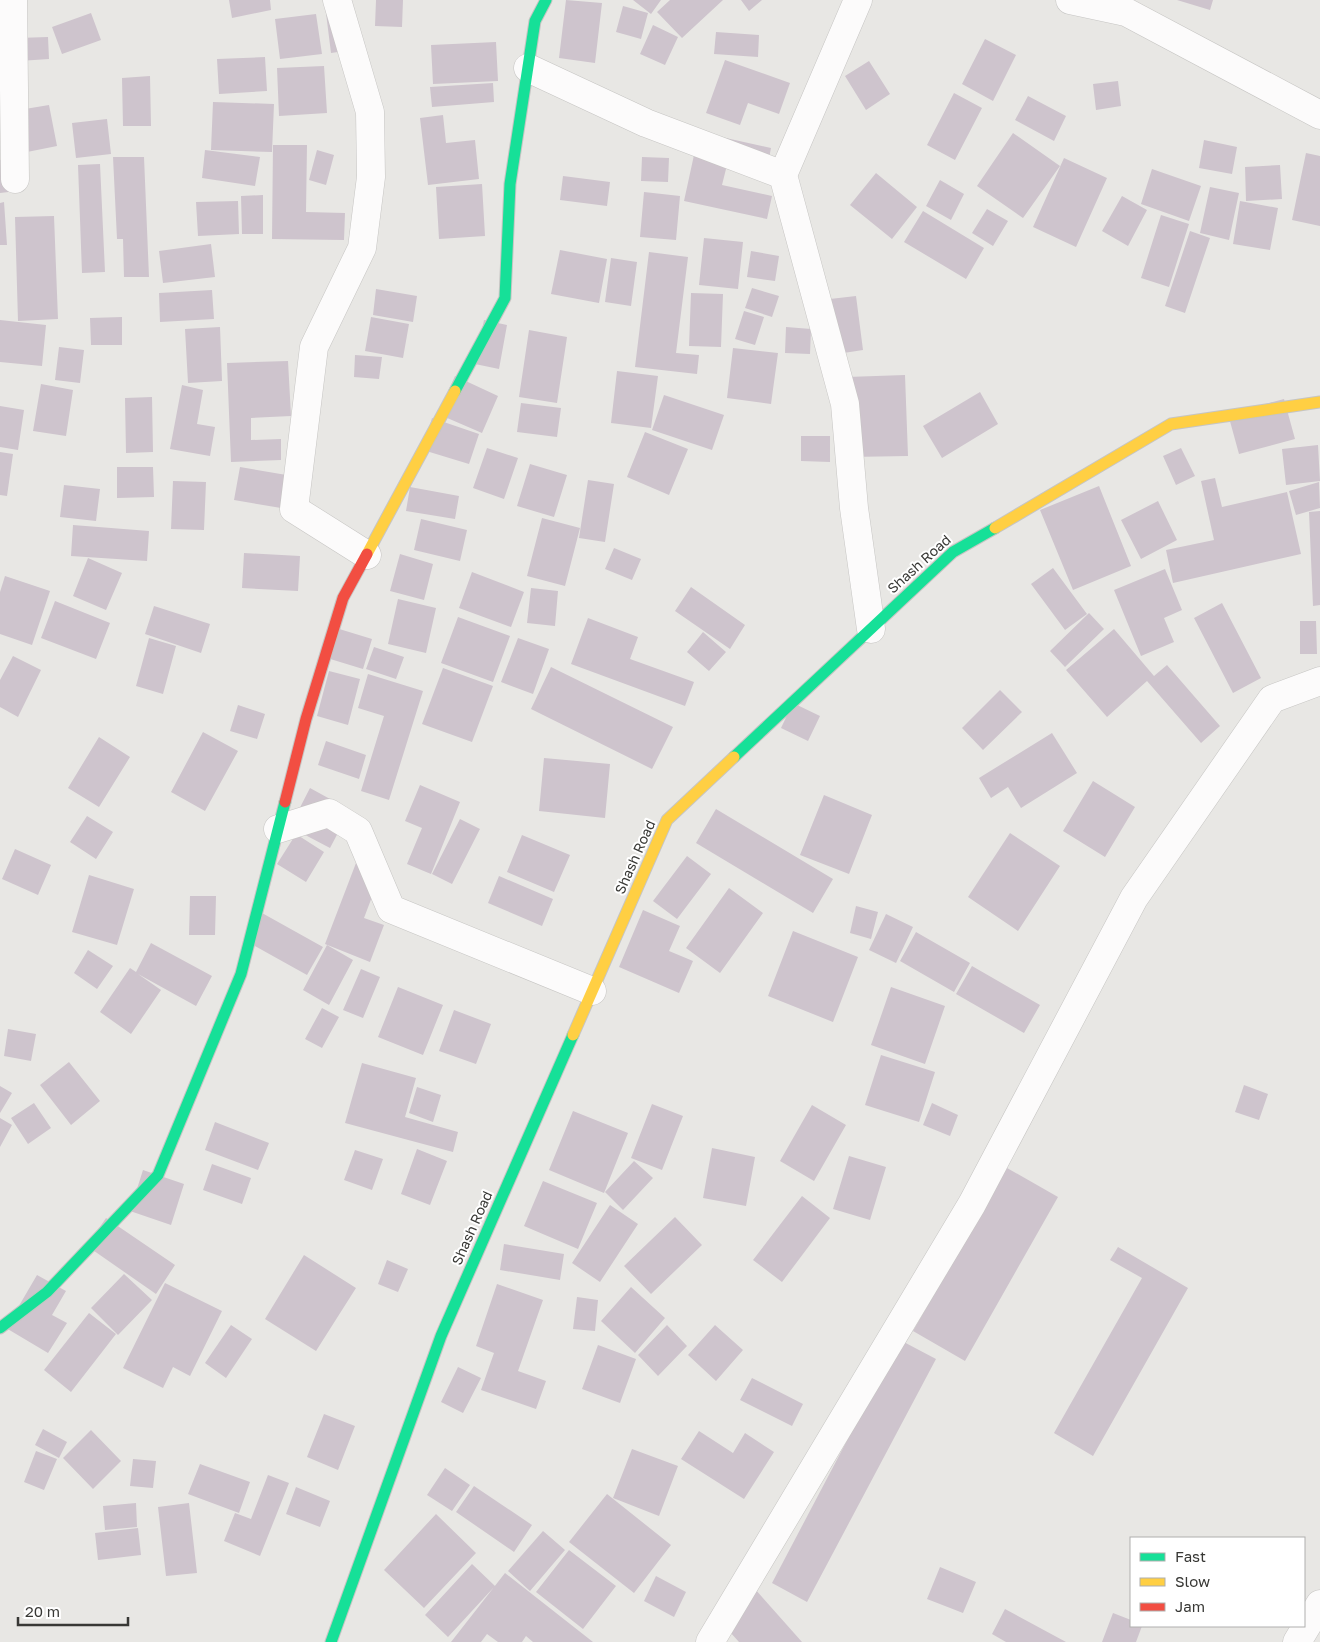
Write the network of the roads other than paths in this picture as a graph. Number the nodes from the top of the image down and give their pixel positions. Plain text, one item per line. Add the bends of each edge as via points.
1 (13, 0) edge
2 (337, 0) edge
3 (546, 0) edge
4 (858, 0) edge
5 (1070, 0) edge
6 (1129, 6) edge
7 (528, 68) junction
8 (1320, 115) edge
9 (783, 175) junction
10 (16, 179) dead end
11 (1320, 402) edge
12 (367, 555) junction
13 (871, 629) junction
14 (1315, 688) edge
15 (278, 829) junction
16 (592, 991) junction
17 (0, 1328) edge
18 (1320, 1604) edge
19 (331, 1642) edge
20 (710, 1642) edge
21 (1297, 1642) edge

1 - 10 street
2 - 12 street via 370,112 371,178 362,248 314,347 294,510
3 - 7 street via 535,22
4 - 9 street
5 - 6 street
6 - 8 street
7 - 9 street via 646,123
7 - 12 street via 510,184 504,298
9 - 13 street via 845,404 854,508
11 - 13 street, Shash Road via 1171,424 953,552
12 - 15 street via 344,598 306,719
13 - 16 street, Shash Road via 667,820
14 - 20 street via 1272,699 1134,898 972,1204
15 - 16 street via 329,813 358,832 392,909
15 - 17 street via 240,974 158,1175 47,1292
16 - 19 street, Shash Road via 441,1336
18 - 21 street

